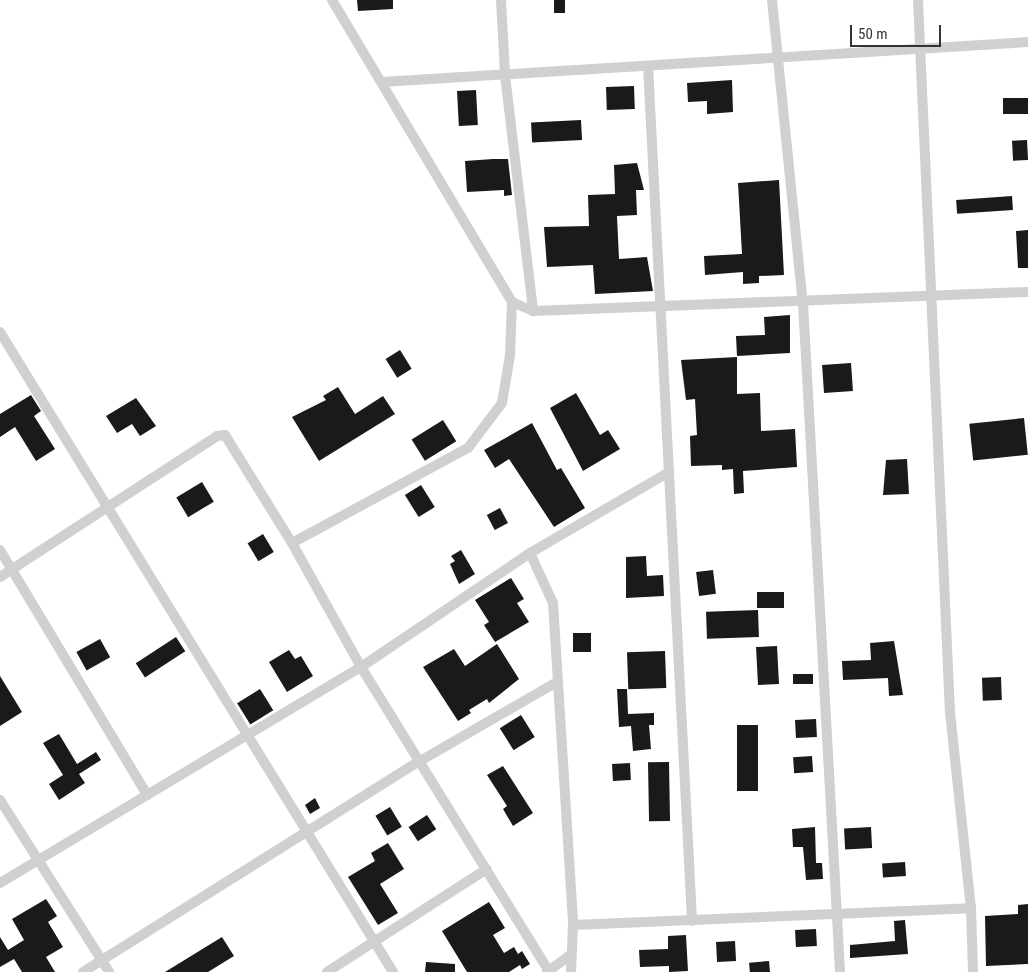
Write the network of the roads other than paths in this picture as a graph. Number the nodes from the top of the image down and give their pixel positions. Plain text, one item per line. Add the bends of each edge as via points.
1 (332, 0) edge
2 (501, 0) edge
3 (772, 0) edge
4 (918, 0) edge
5 (1028, 42) edge
6 (919, 49) junction
7 (778, 58) junction
8 (648, 66) junction
9 (505, 75) junction
10 (382, 82) junction
11 (1028, 292) edge
12 (932, 297) junction
13 (512, 302) junction
14 (803, 303) junction
15 (661, 306) junction
16 (533, 312) junction
17 (0, 332) edge
18 (669, 472) junction
19 (107, 507) junction
20 (292, 543) junction
21 (0, 550) edge
22 (530, 554) junction
23 (12, 569) junction
24 (0, 577) edge
25 (361, 667) junction
26 (555, 684) junction
27 (249, 735) junction
28 (420, 761) junction
29 (147, 795) junction
30 (0, 800) edge
31 (306, 833) junction
32 (37, 861) junction
33 (487, 869) junction
34 (0, 883) edge
35 (971, 908) junction
36 (838, 913) junction
37 (692, 921) junction
38 (573, 926) junction
39 (374, 941) junction
40 (569, 956) junction
41 (102, 960) junction
42 (83, 972) edge
43 (109, 972) edge
44 (327, 972) edge
45 (393, 972) edge
46 (548, 972) edge
47 (571, 972) edge
48 (840, 972) edge
49 (972, 972) edge

1 - 10 street
2 - 9 street
3 - 7 street
4 - 6 street
5 - 6 street
6 - 7 street
6 - 12 street
7 - 8 street
7 - 14 street
8 - 9 street
8 - 15 street
9 - 10 street
9 - 16 street
10 - 13 street
11 - 12 street
12 - 14 street
12 - 35 street via 950,712
13 - 16 street
13 - 20 street via 510,355 502,403 468,448
14 - 15 street
14 - 36 street
15 - 16 street
15 - 18 street
17 - 19 street
18 - 22 street
18 - 37 street
19 - 20 street via 217,436 225,435
19 - 23 street
19 - 27 street
20 - 25 street
21 - 23 street
22 - 25 street
22 - 26 street via 553,603
23 - 24 street
23 - 29 street
25 - 27 street
25 - 28 street
26 - 28 street
26 - 38 street
27 - 29 street
27 - 31 street
28 - 31 street
28 - 33 street
29 - 32 street
30 - 32 street
31 - 39 street
31 - 41 street
32 - 34 street
32 - 41 street
33 - 39 street
33 - 46 street
35 - 36 street
35 - 49 street
36 - 37 street
36 - 48 street
37 - 38 street
38 - 40 street
39 - 44 street
39 - 45 street
40 - 46 street
40 - 47 street
41 - 42 street
41 - 43 street

